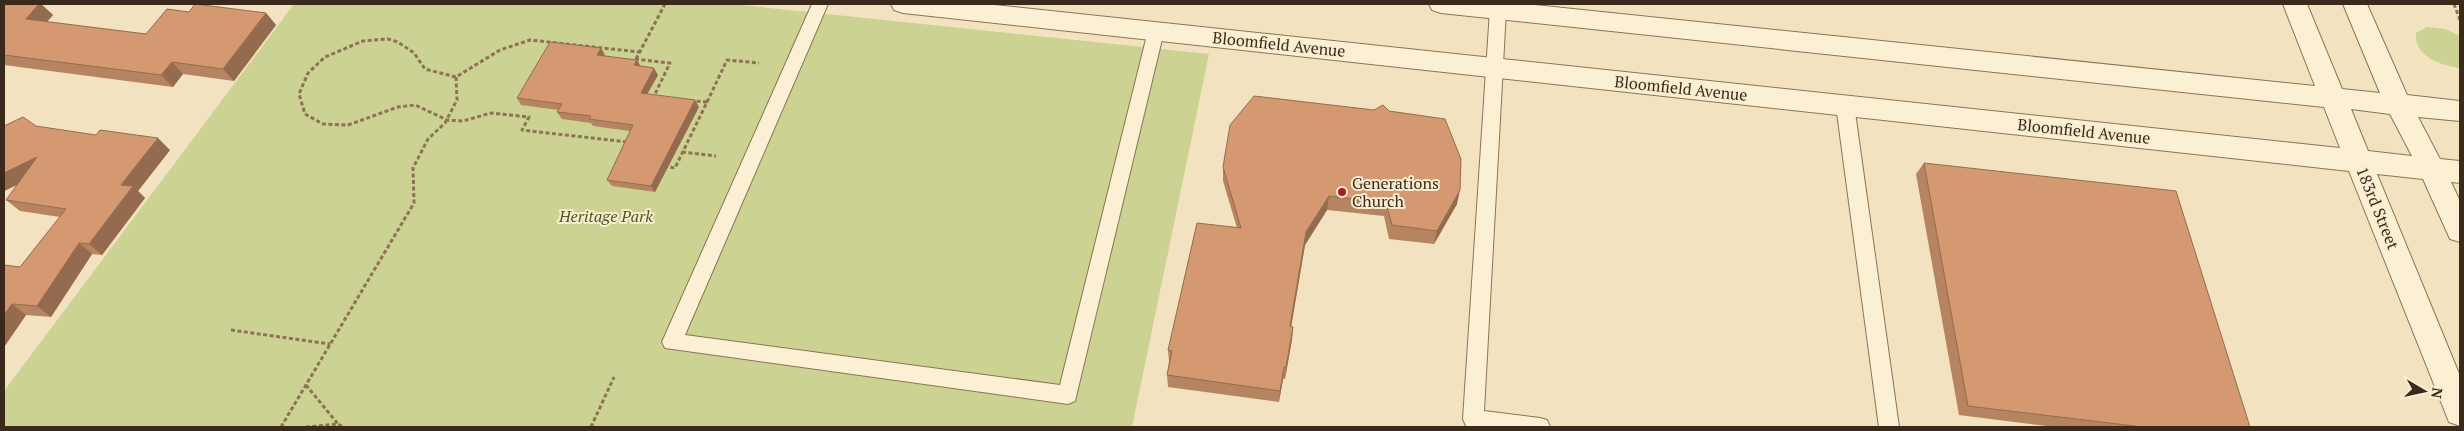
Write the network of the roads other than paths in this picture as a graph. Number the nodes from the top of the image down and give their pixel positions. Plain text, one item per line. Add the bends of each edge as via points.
1 (820, 4) edge
2 (903, 4) edge
3 (1441, 4) edge
4 (2296, 4) edge
5 (2354, 4) edge
6 (1498, 10) junction
7 (1156, 31) junction
8 (1494, 68) junction
9 (2334, 97) junction
10 (2398, 104) junction
11 (1845, 105) junction
12 (2460, 110) edge
13 (2359, 160) junction
14 (2432, 169) junction
15 (2460, 172) edge
16 (2460, 231) edge
17 (2460, 412) edge
18 (1540, 427) edge
19 (1889, 427) edge

1 - 7 lane via 672,342 1068,394
2 - 7 street, Bloomfield Avenue
3 - 6 street
4 - 9 street, 183rd Street
5 - 10 street
6 - 8 lane
6 - 9 street
7 - 8 street, Bloomfield Avenue
8 - 11 street, Bloomfield Avenue
8 - 18 lane via 1473,419
9 - 10 street
9 - 13 street, 183rd Street
10 - 12 street
10 - 14 street
11 - 13 street, Bloomfield Avenue
11 - 19 lane
13 - 14 street, Bloomfield Avenue
13 - 17 street, 183rd Street
14 - 15 street, Bloomfield Avenue
14 - 16 street

